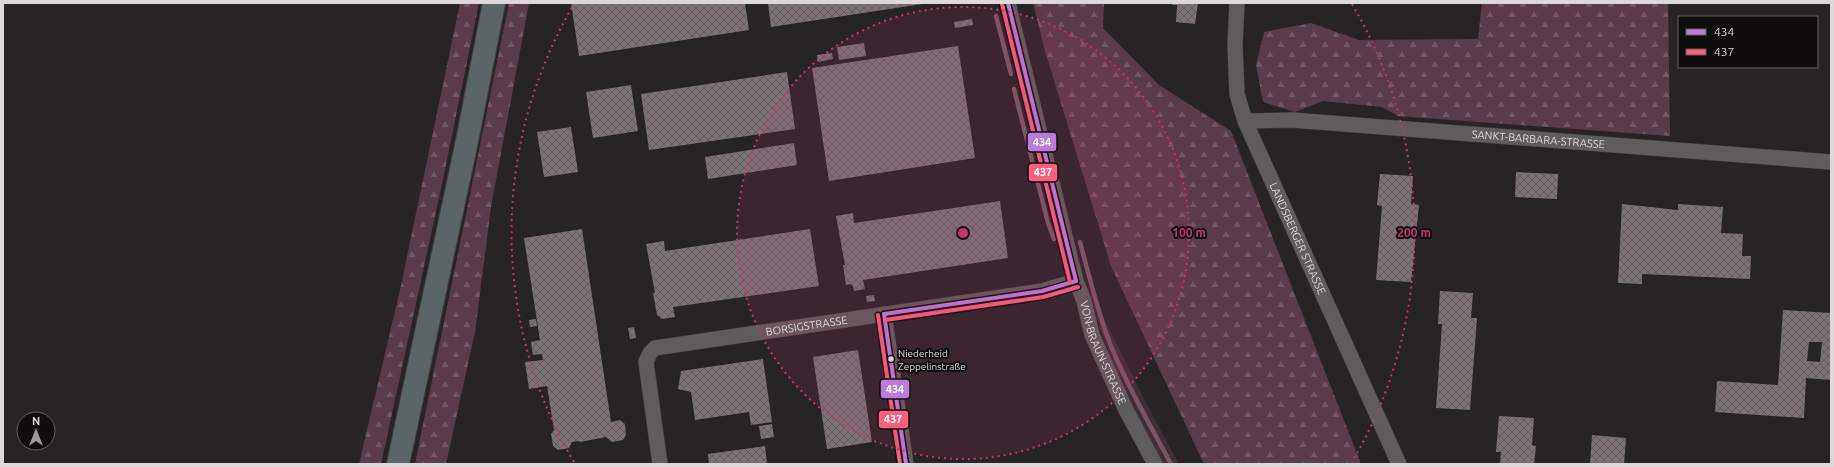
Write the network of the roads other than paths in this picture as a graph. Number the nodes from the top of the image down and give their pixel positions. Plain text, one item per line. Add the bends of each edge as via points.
1 (494, 3) edge
2 (1008, 3) edge
3 (1237, 3) edge
4 (1245, 120) junction
5 (1831, 162) edge
6 (1076, 281) junction
7 (884, 314) junction
8 (398, 464) edge
9 (660, 464) edge
10 (906, 464) edge
11 (1155, 464) edge
12 (1399, 464) edge

1 - 8 highway
2 - 6 street, VON-BRAUN-STRASSE
3 - 4 street, LANDSBERGER STRASSE via 1237,94
4 - 5 street, SANKT-BARBARA-STRASSE via 1292,120
4 - 12 street, LANDSBERGER STRASSE
6 - 7 street, BORSIGSTRASSE via 1042,291
6 - 11 street, VON-BRAUN-STRASSE via 1092,335 1126,410
7 - 9 street, BORSIGSTRASSE via 655,348 646,362
7 - 10 street

